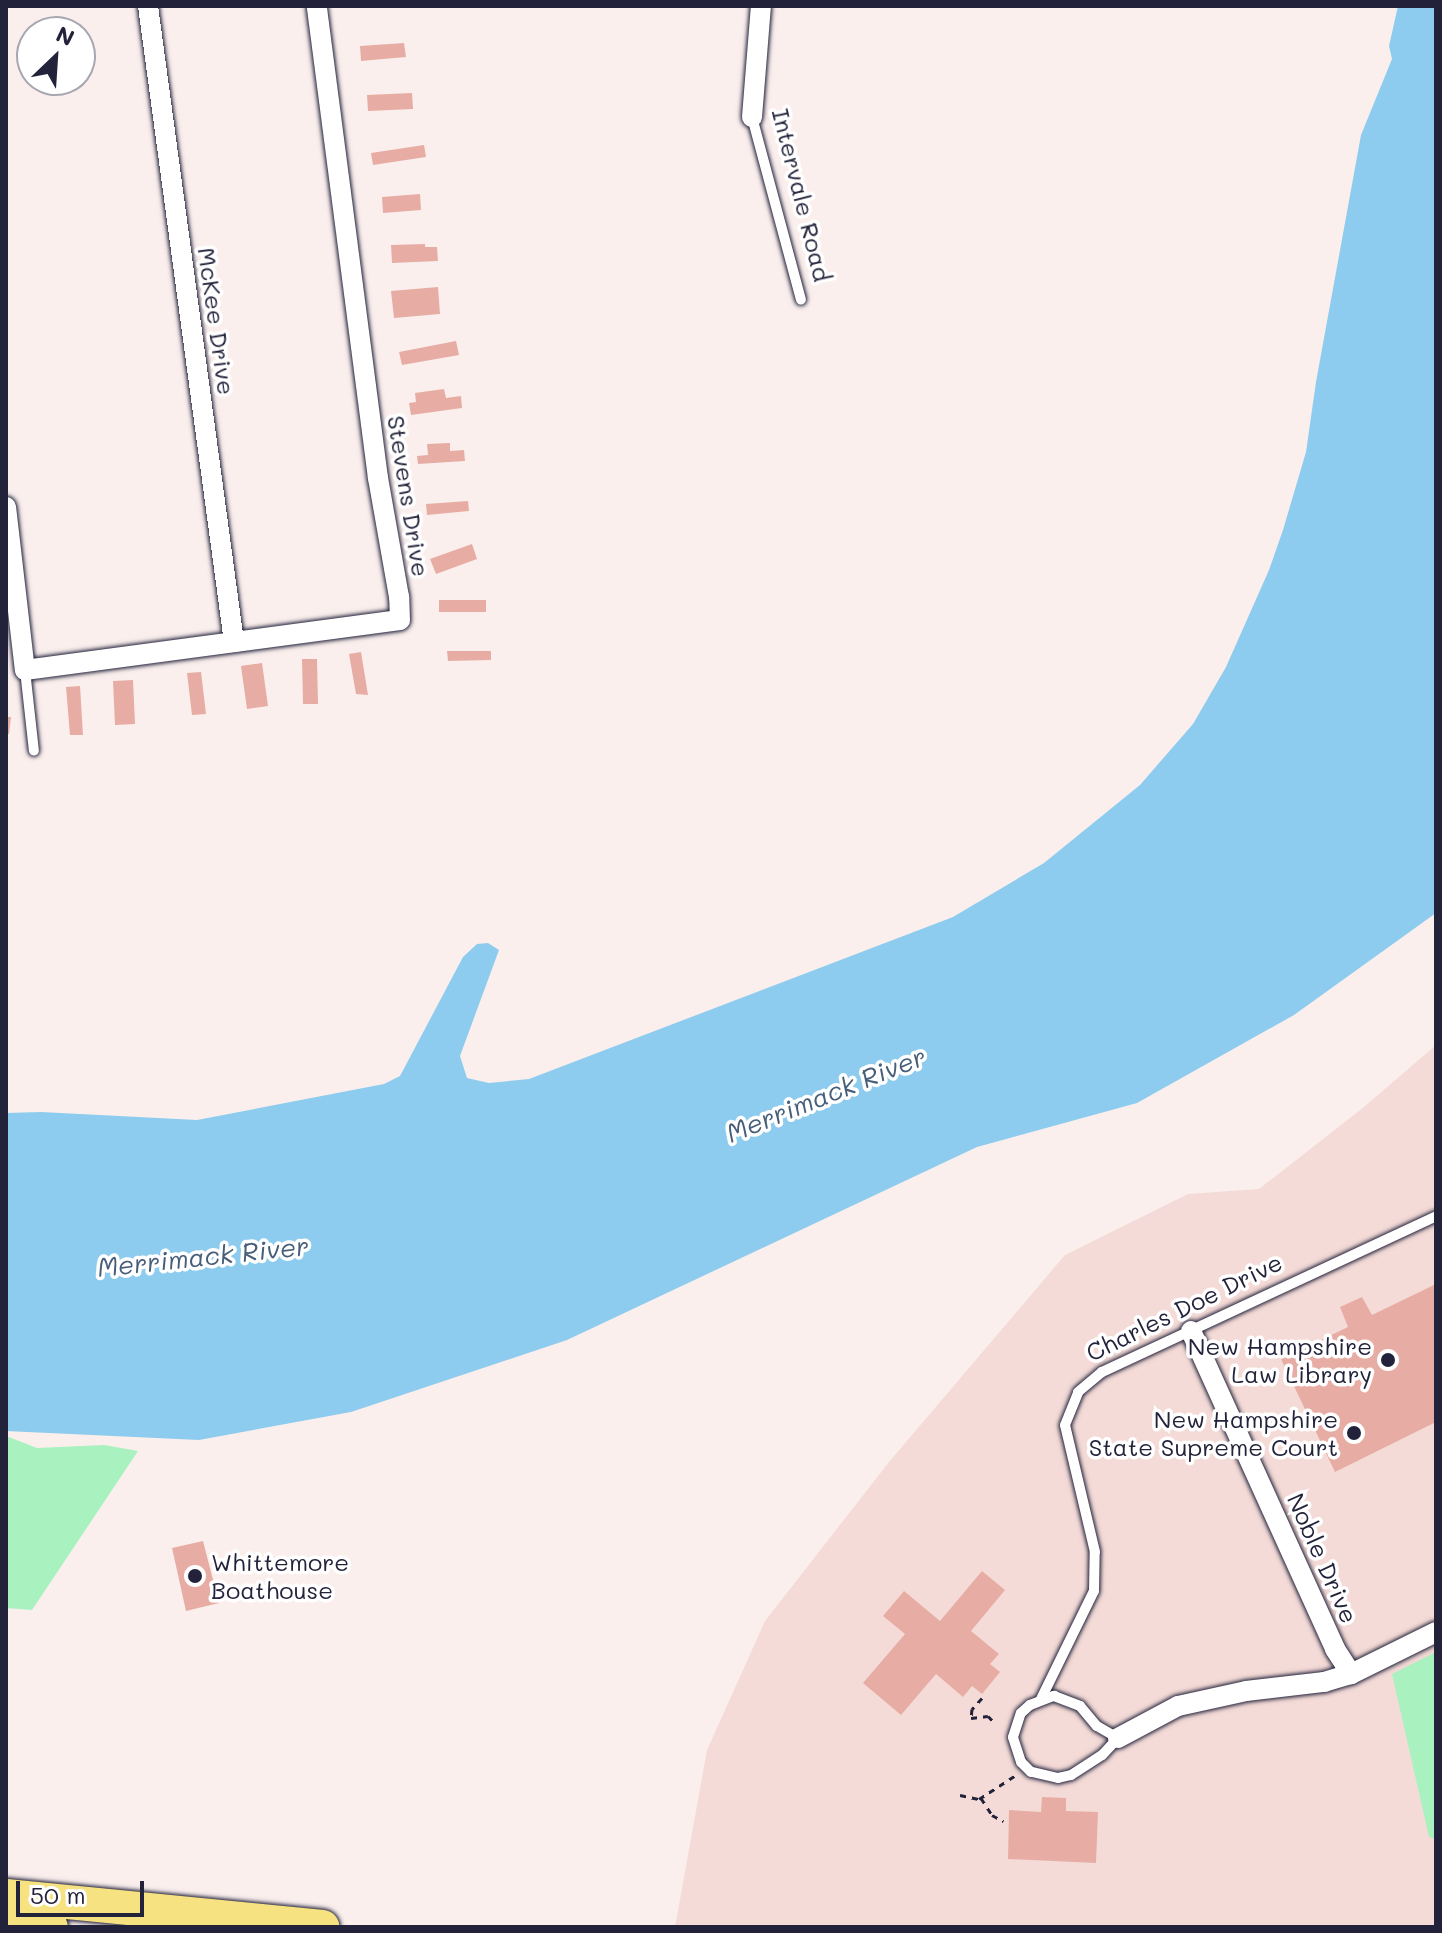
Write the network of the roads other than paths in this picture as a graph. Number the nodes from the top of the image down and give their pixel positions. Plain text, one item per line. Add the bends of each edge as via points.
1 (148, 6) edge
2 (317, 6) edge
3 (761, 6) edge
4 (752, 117) joint
5 (801, 300) dead end
6 (6, 507) edge
7 (234, 642) junction
8 (25, 670) junction
9 (34, 751) dead end
10 (1436, 1216) edge
11 (1191, 1331) junction
12 (1436, 1632) edge
13 (1351, 1674) junction
14 (1041, 1699) junction
15 (1118, 1738) junction
16 (6, 1896) edge
17 (6, 1923) edge
18 (51, 1927) edge
19 (322, 1927) edge

1 - 7 street, McKee Drive
2 - 7 street, Stevens Drive via 400,620
3 - 4 street, Intervale Road
4 - 5 lane, Intervale Road
6 - 8 street
7 - 8 street, Stevens Drive
8 - 9 lane
10 - 11 lane, Charles Doe Drive
11 - 13 street, Noble Drive
11 - 14 lane, Charles Doe Drive via 1102,1372 1078,1392 1065,1425 1095,1552 1094,1591
12 - 13 street, Charles Doe Drive
13 - 15 street, Charles Doe Drive via 1313,1686 1246,1691 1178,1706
14 - 15 lane via 1068,1699
14 - 15 lane, Charles Doe Drive via 1021,1713 1013,1737 1015,1750 1031,1772 1044,1777 1071,1775
16 - 19 main road
17 - 18 main road

